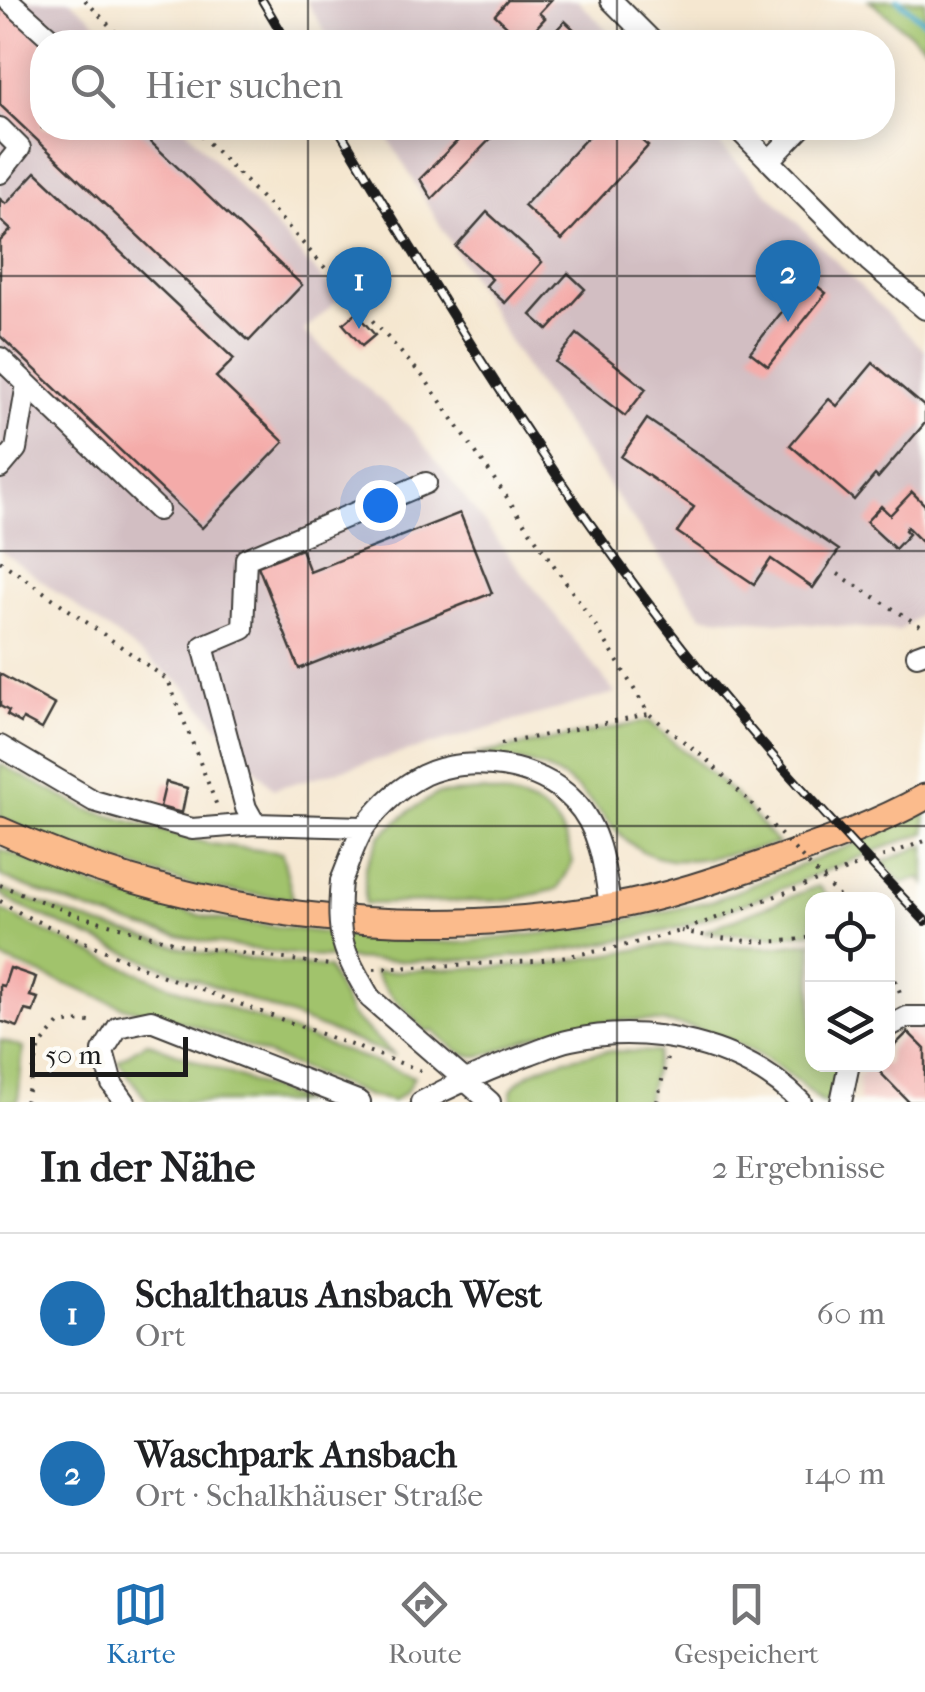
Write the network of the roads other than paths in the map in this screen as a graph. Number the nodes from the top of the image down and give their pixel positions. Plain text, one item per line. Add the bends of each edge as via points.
1 (8, 0) edge
2 (611, 0) edge
3 (42, 30) edge
4 (641, 30) edge
5 (0, 128) edge
6 (749, 140) edge
7 (790, 140) edge
8 (770, 161) junction
9 (0, 172) edge
10 (925, 309) edge
11 (0, 358) edge
12 (27, 384) junction
13 (0, 468) edge
14 (426, 483) dead end
15 (158, 510) dead end
16 (0, 746) edge
17 (925, 797) edge
18 (254, 824) junction
19 (364, 827) junction
20 (0, 830) edge
21 (610, 907) junction
22 (847, 1072) edge
23 (462, 1080) junction
24 (125, 1102) edge
25 (360, 1102) edge
26 (420, 1102) edge
27 (490, 1102) edge
28 (801, 1102) edge
29 (841, 1102) edge

1 - 3 street
2 - 4 street
5 - 9 street via 20,148
6 - 8 street
7 - 8 street
8 - 10 street
11 - 12 street
12 - 13 street via 16,449
12 - 15 street
14 - 18 street via 246,560 243,630 203,646
16 - 18 street via 94,801 192,830
17 - 21 main road via 820,844
18 - 19 street
19 - 21 street via 424,775 457,766 523,770 575,802 603,858
19 - 23 street, bridge via 341,880 338,922 347,959 370,998
20 - 21 main road via 132,881 293,914 433,922
22 - 29 street
23 - 26 street
23 - 27 street
23 - 28 street via 568,1040 672,1037 722,1050
24 - 25 street via 112,1084 104,1051 118,1027 151,1020

